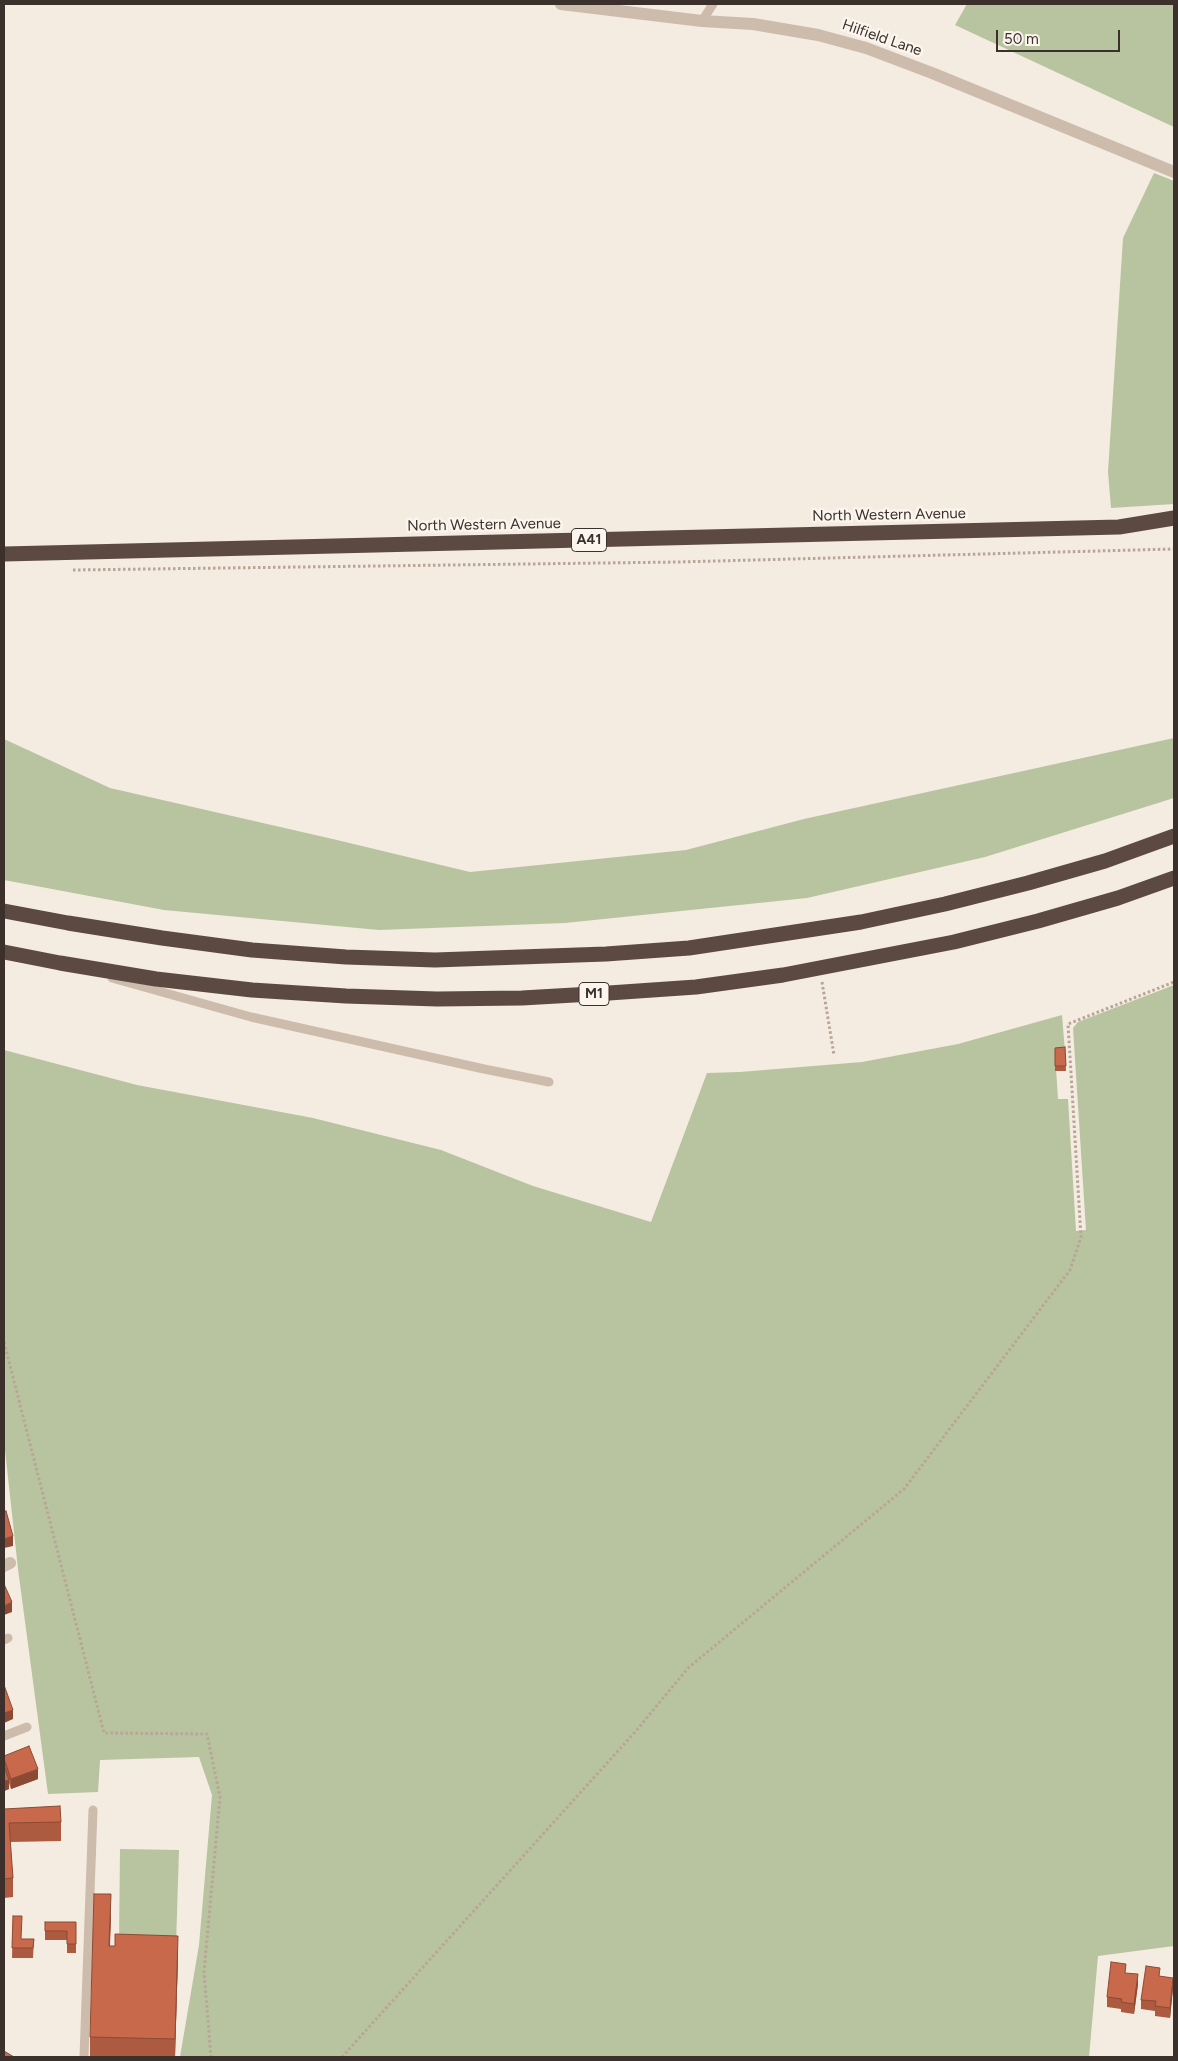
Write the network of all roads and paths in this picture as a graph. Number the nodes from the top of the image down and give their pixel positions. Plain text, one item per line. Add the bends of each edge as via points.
1 (561, 4) edge
2 (713, 4) edge
3 (702, 21) junction
4 (1174, 172) edge
5 (1174, 518) edge
6 (1174, 550) edge
7 (4, 554) edge
8 (63, 570) dead end
9 (1174, 836) edge
10 (1174, 878) edge
11 (4, 911) edge
12 (4, 952) edge
13 (60, 963) junction
14 (820, 968) junction
15 (1174, 982) edge
16 (834, 1055) dead end
17 (550, 1082) dead end
18 (4, 1342) edge
19 (27, 1727) dead end
20 (4, 1736) edge
21 (93, 1810) dead end
22 (84, 2057) edge
23 (212, 2057) edge
24 (342, 2057) edge

1 - 3 street, Hilfield Lane
2 - 3 lane
3 - 4 street, Hilfield Lane via 784,28 866,48
5 - 7 highway, North Western Avenue / A41 via 1119,527
6 - 8 path via 678,562
9 - 11 highway via 1105,861 1028,883 870,920 689,948 606,954 435,960 252,950 68,924
10 - 14 highway, M1 via 1056,916 954,942
12 - 13 highway, M1
13 - 14 highway, M1 via 252,990 437,999 522,998 696,987
13 - 17 lane via 251,1017
14 - 16 path
15 - 24 path via 1068,1024 1081,1238 1070,1270 904,1489 688,1668 635,1732
18 - 23 path via 104,1733 207,1734 220,1797 204,1972
19 - 20 lane
21 - 22 lane

